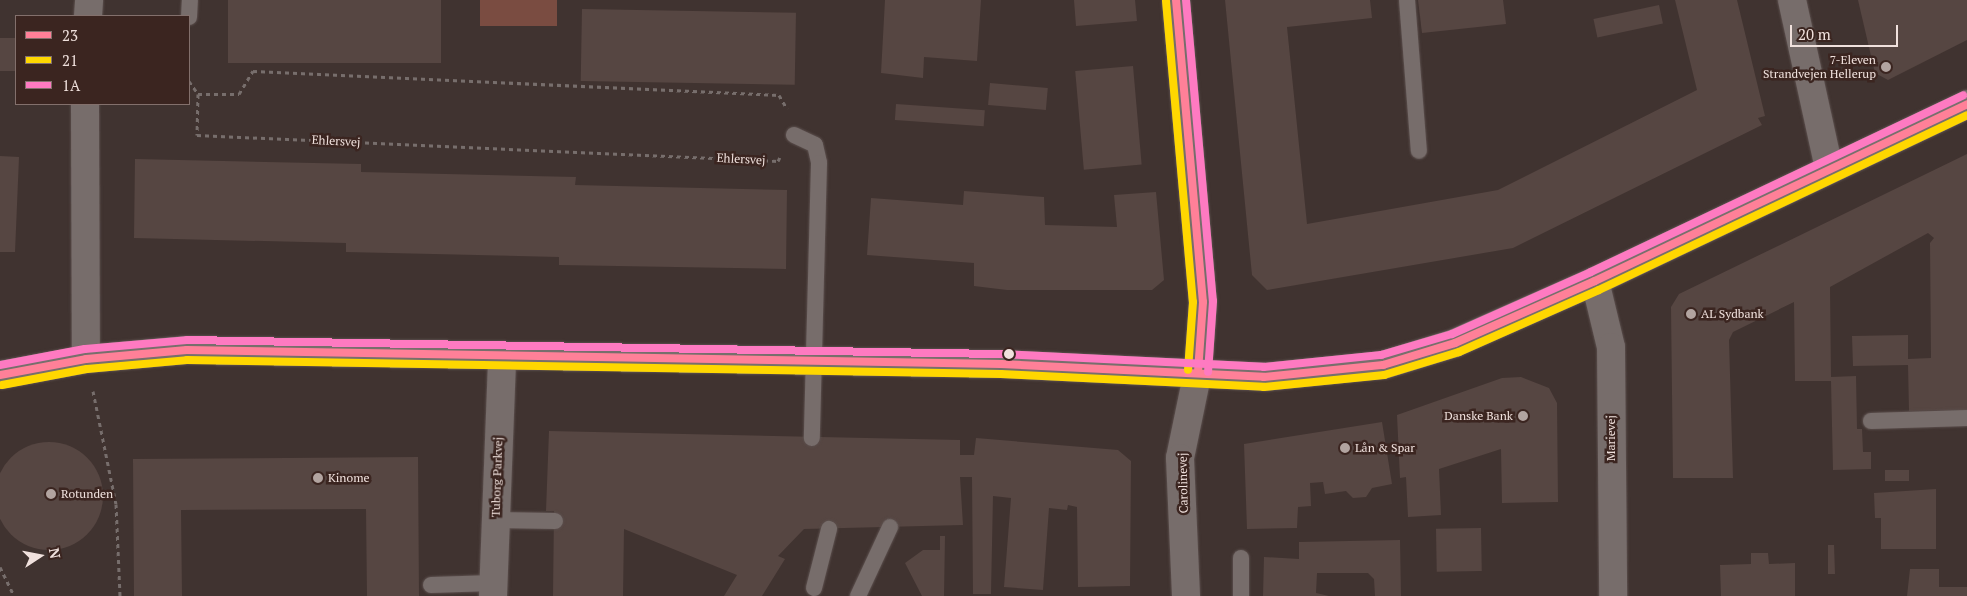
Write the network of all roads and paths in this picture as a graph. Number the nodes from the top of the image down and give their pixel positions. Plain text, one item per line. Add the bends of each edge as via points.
1 (89, 0) edge
2 (190, 0) edge
3 (1176, 0) edge
4 (1408, 0) edge
5 (1792, 0) edge
6 (88, 15) edge
7 (189, 15) edge
8 (190, 82) edge
9 (198, 94) junction
10 (1967, 104) edge
11 (85, 105) edge
12 (794, 135) junction
13 (1419, 151) dead end
14 (1830, 168) junction
15 (1595, 282) junction
16 (502, 358) junction
17 (86, 359) junction
18 (814, 362) junction
19 (1198, 371) junction
20 (0, 374) edge
21 (1967, 418) edge
22 (1871, 421) dead end
23 (812, 438) dead end
24 (496, 520) junction
25 (555, 521) dead end
26 (890, 527) dead end
27 (828, 529) dead end
28 (1241, 558) dead end
29 (0, 567) edge
30 (431, 585) dead end
31 (814, 588) dead end
32 (493, 590) edge
33 (14, 596) edge
34 (120, 596) edge
35 (858, 596) edge
36 (1186, 596) edge
37 (1241, 596) edge
38 (1613, 596) edge

1 - 6 street
2 - 7 lane
3 - 19 street, Carolinevej via 1203,302
4 - 13 lane
5 - 14 street
8 - 9 path
9 - 12 path via 239,94 253,71 779,96 792,116
9 - 12 path, Ehlersvej via 197,134 778,161
10 - 14 main road
11 - 17 street
12 - 18 lane via 814,145 819,163
14 - 15 main road
15 - 19 main road via 1455,343 1382,365 1264,377
15 - 38 street, Marievej via 1611,346
16 - 17 main road via 186,350
16 - 18 main road
16 - 24 street, Tuborg Parkvej
17 - 20 main road
17 - 34 path via 116,504
18 - 19 main road
18 - 23 lane
19 - 36 street, Carolinevej via 1180,458
21 - 22 lane
24 - 25 lane
24 - 32 street, Tuborg Parkvej
26 - 35 lane
27 - 31 lane
28 - 37 lane
29 - 33 path
30 - 32 lane

